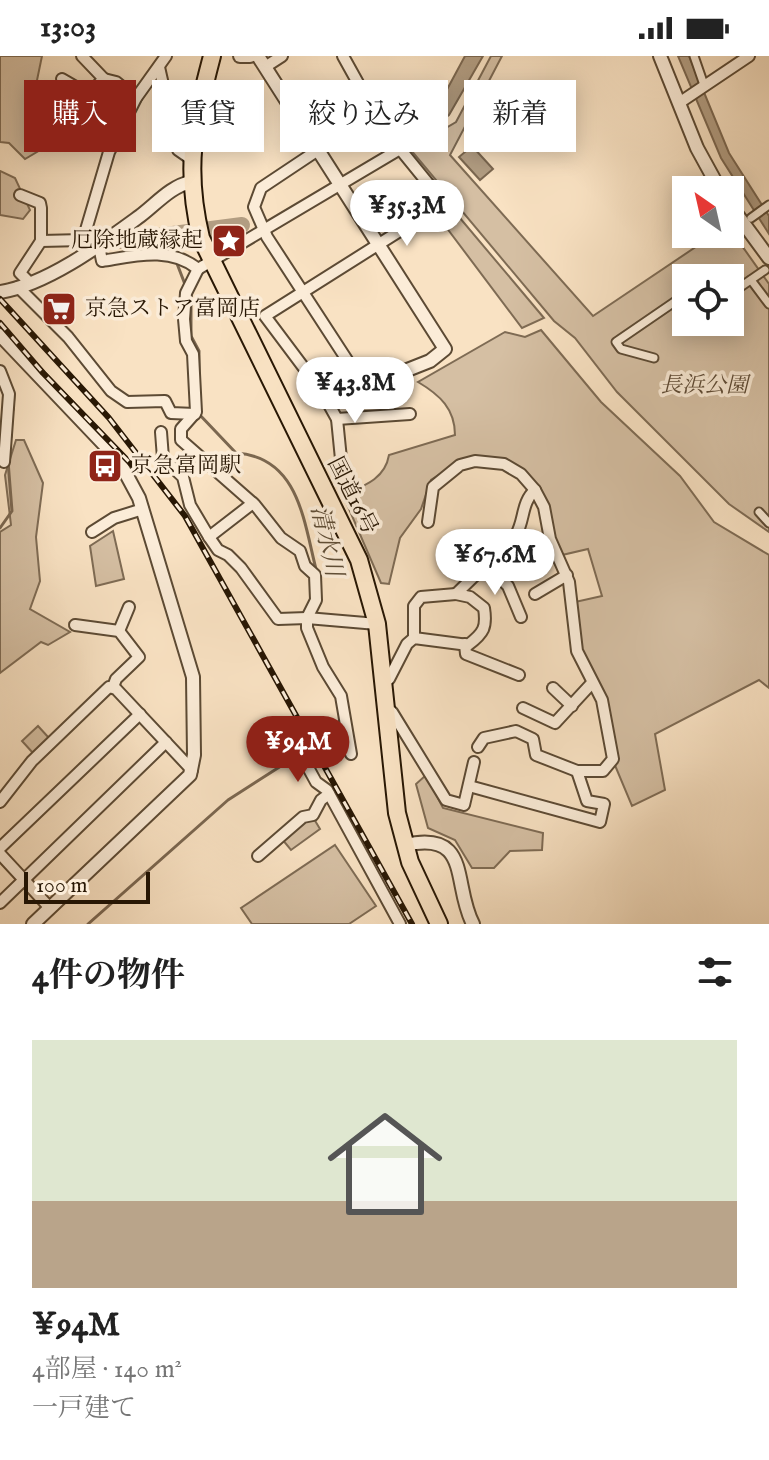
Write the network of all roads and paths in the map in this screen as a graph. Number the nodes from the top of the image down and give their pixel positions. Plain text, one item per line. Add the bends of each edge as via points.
1 (82, 56) edge
2 (166, 56) edge
3 (212, 56) edge
4 (240, 56) edge
5 (250, 56) edge
6 (282, 56) edge
7 (343, 56) edge
8 (660, 56) edge
9 (694, 56) edge
10 (749, 56) edge
11 (261, 61) edge
12 (159, 67) junction
13 (62, 79) dead end
14 (104, 79) junction
15 (108, 80) edge
16 (356, 80) edge
17 (705, 84) junction
18 (280, 91) edge
19 (136, 98) edge
20 (679, 103) junction
21 (109, 152) edge
22 (315, 152) edge
23 (319, 152) edge
24 (395, 152) edge
25 (402, 152) edge
26 (191, 159) junction
27 (712, 176) edge
28 (191, 182) junction
29 (340, 185) junction
30 (20, 195) dead end
31 (768, 206) edge
32 (751, 218) dead end
33 (744, 227) edge
34 (266, 229) junction
35 (83, 240) junction
36 (41, 241) junction
37 (99, 246) junction
38 (379, 246) junction
39 (767, 264) edge
40 (205, 266) junction
41 (751, 280) junction
42 (744, 283) edge
43 (24, 285) junction
44 (305, 291) junction
45 (0, 292) edge
46 (672, 304) edge
47 (769, 304) edge
48 (0, 335) edge
49 (654, 358) dead end
50 (0, 371) edge
51 (387, 378) joint
52 (2, 383) edge
53 (362, 383) junction
54 (322, 392) junction
55 (195, 414) junction
56 (410, 414) dead end
57 (337, 419) junction
58 (161, 432) dead end
59 (4, 462) dead end
60 (349, 477) dead end
61 (535, 490) junction
62 (253, 503) junction
63 (143, 509) junction
64 (759, 512) dead end
65 (428, 522) dead end
66 (769, 523) edge
67 (92, 532) dead end
68 (516, 535) junction
69 (209, 537) junction
70 (486, 564) junction
71 (543, 565) dead end
72 (567, 575) junction
73 (456, 594) junction
74 (535, 594) dead end
75 (129, 607) dead end
76 (521, 617) dead end
77 (307, 618) junction
78 (377, 624) junction
79 (75, 625) dead end
80 (119, 631) junction
81 (414, 638) junction
82 (465, 644) junction
83 (519, 675) dead end
84 (383, 681) junction
85 (592, 683) junction
86 (113, 687) junction
87 (553, 688) dead end
88 (572, 706) junction
89 (523, 708) dead end
90 (385, 712) junction
91 (140, 714) junction
92 (166, 742) junction
93 (478, 747) dead end
94 (351, 754) dead end
95 (269, 760) dead end
96 (474, 762) dead end
97 (192, 770) junction
98 (577, 771) junction
99 (469, 786) junction
100 (329, 794) junction
101 (0, 802) edge
102 (405, 845) junction
103 (0, 851) edge
104 (258, 856) dead end
105 (24, 880) junction
106 (0, 903) edge
107 (50, 908) junction
108 (33, 924) edge
109 (400, 924) edge
110 (439, 924) edge
111 (473, 924) edge

1 - 14 street
2 - 12 street
3 - 26 highway, 国道16号 via 195,116
4 - 5 street
6 - 11 street
7 - 16 street
8 - 20 street
9 - 17 street
10 - 17 street
11 - 18 street
12 - 19 street
12 - 26 street via 178,150
13 - 14 street via 88,94
14 - 15 street
17 - 20 street
20 - 27 street
21 - 35 street
22 - 34 street via 261,188 254,207
23 - 29 street
24 - 29 street
25 - 38 street via 444,203
26 - 28 highway, 国道16号
28 - 37 street
28 - 40 highway, 国道16号
29 - 34 street
29 - 38 street
30 - 36 street via 40,203
31 - 32 street
33 - 39 street
34 - 40 street
34 - 44 street
35 - 36 street
35 - 37 street
36 - 43 street via 20,273
37 - 40 street via 102,261 167,254
37 - 43 street
38 - 44 street
38 - 51 street via 445,349 430,361
39 - 41 street
40 - 55 street via 186,293 184,319 193,354
40 - 78 highway, 国道16号 via 345,529
41 - 42 street
41 - 47 street
43 - 45 street
43 - 55 street via 111,391 127,402 165,401 171,413
44 - 53 street
44 - 54 street via 265,316
46 - 49 street via 616,342 621,349
48 - 63 street via 118,459
50 - 52 street
51 - 53 street
52 - 59 street via 9,394
53 - 54 street
54 - 57 street
55 - 62 street via 181,429 181,440
56 - 57 street
57 - 60 street via 341,459
58 - 69 street via 163,458 183,477 190,505
61 - 65 street via 504,464 460,465 433,487
61 - 68 street via 525,499
61 - 72 street
62 - 69 street
62 - 77 street via 281,538 300,551 315,575 316,600
63 - 67 street
63 - 97 street via 193,677
64 - 66 street
68 - 70 street
68 - 71 street
69 - 77 street via 241,568 278,619
70 - 73 street
70 - 76 street via 508,586
72 - 74 street
72 - 85 street via 577,651
73 - 81 street via 421,597 414,606
73 - 82 street via 477,601 486,619 482,635
75 - 80 street
77 - 78 street
77 - 94 street via 323,667 341,696
78 - 84 highway, 国道16号
79 - 80 street
80 - 86 street via 139,657
81 - 82 street
81 - 84 street
82 - 83 street via 466,654
84 - 90 highway, 国道16号
85 - 88 street
85 - 98 street via 602,700 613,759 603,771
86 - 91 street
86 - 101 street via 32,761
87 - 88 street
88 - 89 street via 555,723
90 - 99 street via 392,712 446,800 464,805
90 - 102 highway, 国道16号 via 391,787
91 - 92 street
91 - 103 street
92 - 97 street
92 - 105 street
93 - 98 street via 484,738 516,731 533,739 536,755
95 - 100 street via 298,749
96 - 99 street
97 - 107 street
98 - 99 street via 587,801 604,804 600,822
100 - 104 street via 313,815 303,817
100 - 109 street
102 - 110 highway, 国道16号
102 - 111 street via 430,841 448,849
103 - 105 street
105 - 106 street
105 - 107 street
107 - 108 street

